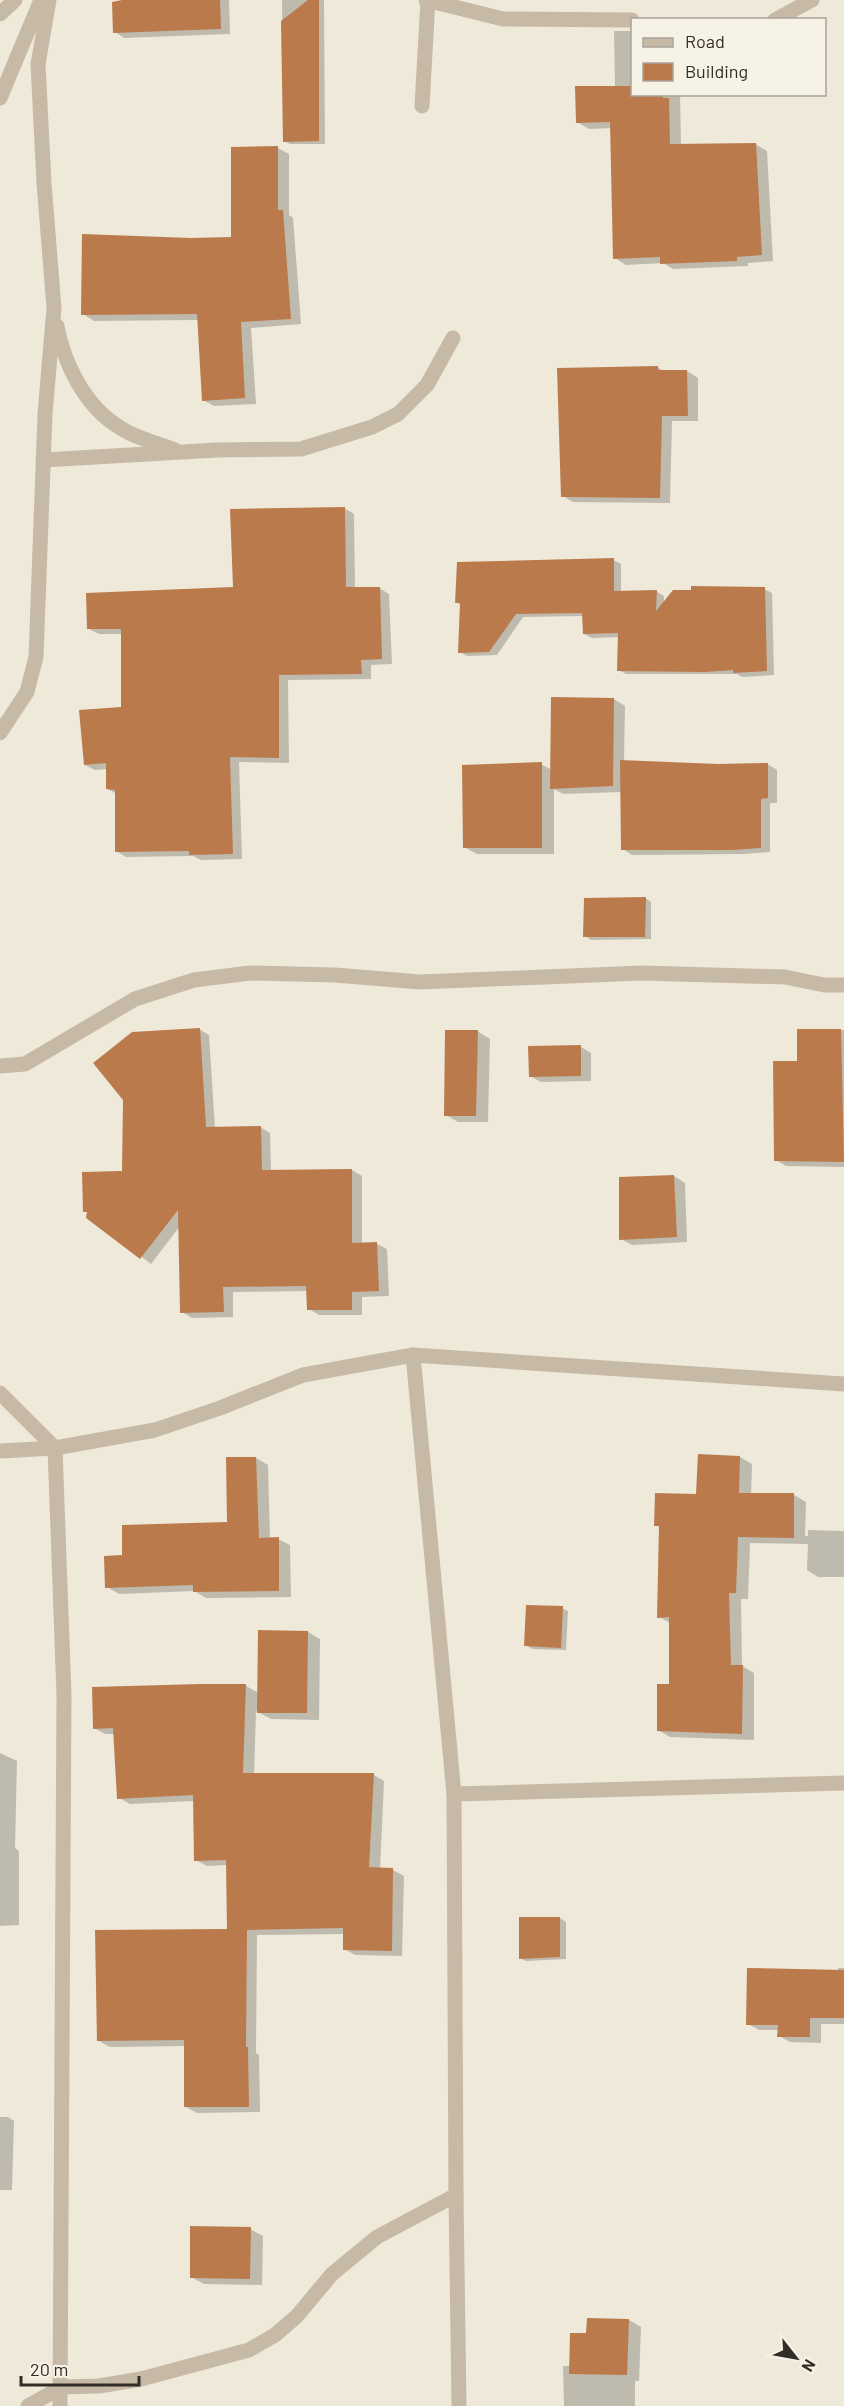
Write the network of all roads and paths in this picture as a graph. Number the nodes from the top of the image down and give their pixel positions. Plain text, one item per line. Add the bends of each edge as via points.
1 (15, 0) edge
2 (41, 0) edge
3 (49, 0) edge
4 (427, 0) edge
5 (812, 0) edge
6 (0, 14) edge
7 (779, 18) edge
8 (631, 20) edge
9 (0, 98) edge
10 (422, 106) dead end
11 (54, 308) junction
12 (453, 338) dead end
13 (181, 453) junction
14 (43, 460) junction
15 (0, 733) edge
16 (844, 985) edge
17 (0, 1066) edge
18 (413, 1355) junction
19 (844, 1384) edge
20 (0, 1393) edge
21 (55, 1449) junction
22 (0, 1451) edge
23 (844, 1783) edge
24 (454, 1794) junction
25 (456, 2195) junction
26 (62, 2387) junction
27 (28, 2406) edge
28 (60, 2406) edge
29 (459, 2406) edge

1 - 6 street
2 - 9 street
3 - 11 street via 38,64
4 - 8 street via 503,19
4 - 10 street
5 - 7 street
11 - 13 street via 60,343 74,379 105,417 120,428
11 - 14 street
12 - 13 street via 427,385 398,414 372,428 301,449
13 - 14 street
14 - 15 street via 36,657 27,692
16 - 17 street via 785,977 642,973 420,982 250,973 194,980 135,999 25,1064
18 - 19 street
18 - 21 street via 303,1375 155,1430
18 - 24 street
20 - 21 street
21 - 22 street
21 - 26 street via 64,1695
23 - 24 street
24 - 25 street
25 - 26 street via 377,2237 332,2274 297,2316 249,2350 141,2379
25 - 29 street
26 - 27 street
26 - 28 street

